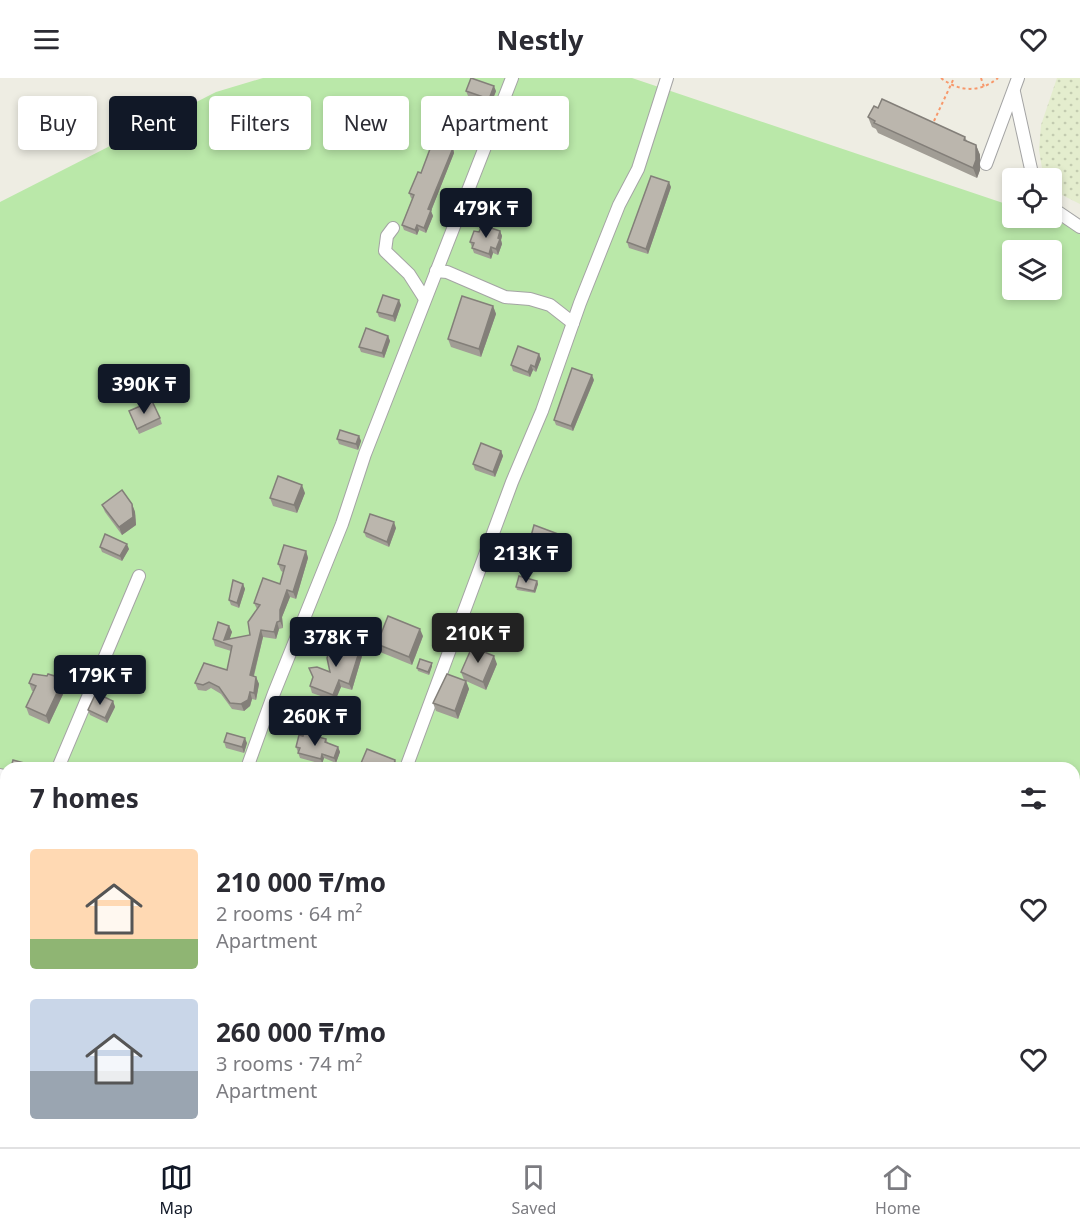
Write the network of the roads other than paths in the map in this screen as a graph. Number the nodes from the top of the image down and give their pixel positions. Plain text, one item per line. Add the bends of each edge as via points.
1 (512, 78) edge
2 (667, 78) edge
3 (1016, 84) edge
4 (986, 164) dead end
5 (1030, 168) edge
6 (1062, 215) edge
7 (1080, 227) edge
8 (393, 228) dead end
9 (436, 271) junction
10 (425, 299) junction
11 (573, 324) junction
12 (139, 576) dead end
13 (61, 762) edge
14 (249, 762) edge
15 (408, 762) edge

1 - 9 street
2 - 11 street via 638,169 619,205
3 - 4 street
3 - 5 street
6 - 7 street
8 - 10 street via 387,236 385,251 409,274
9 - 10 street
9 - 11 street via 505,297 550,305
10 - 14 street
11 - 15 street
12 - 13 street

